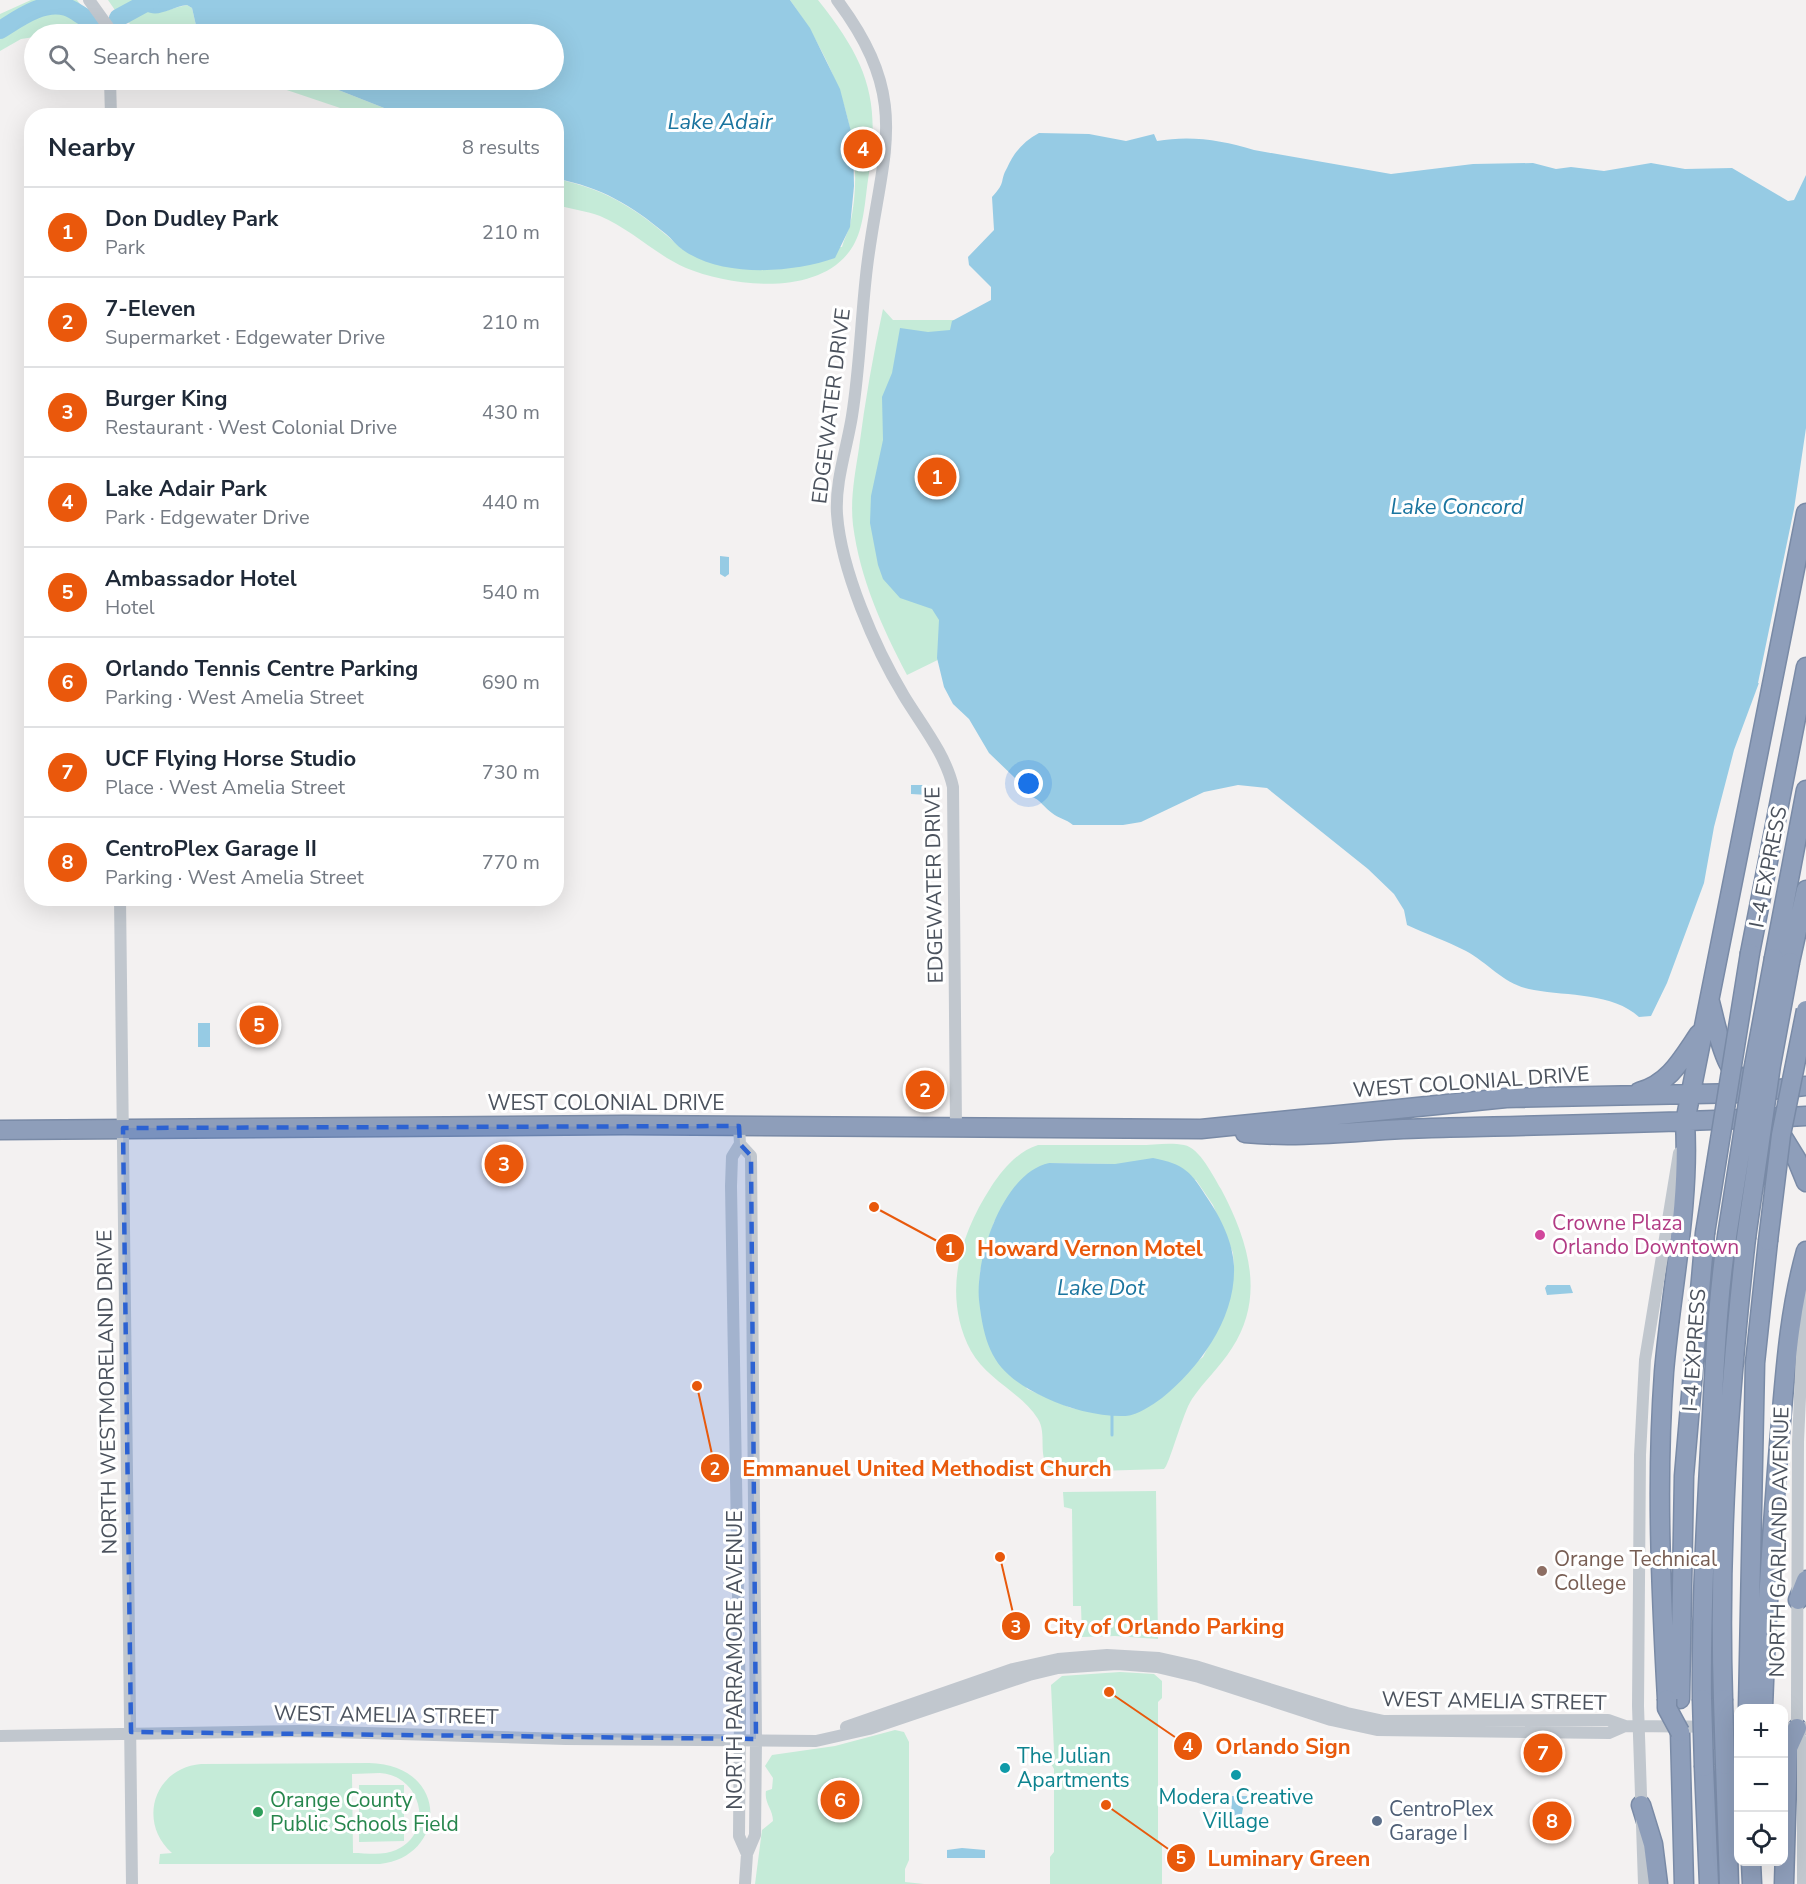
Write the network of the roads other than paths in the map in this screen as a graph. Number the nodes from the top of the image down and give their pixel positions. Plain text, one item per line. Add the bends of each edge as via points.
1 (89, 0) edge
2 (837, 0) edge
3 (106, 24) edge
4 (111, 90) edge
5 (111, 108) edge
6 (1806, 513) edge
7 (1806, 667) edge
8 (1806, 790) edge
9 (1806, 890) edge
10 (120, 906) edge
11 (1782, 960) junction
12 (1709, 997) junction
13 (1806, 1010) edge
14 (1703, 1028) junction
15 (1806, 1086) edge
16 (1749, 1092) junction
17 (1690, 1094) junction
18 (1622, 1096) junction
19 (1806, 1110) edge
20 (1806, 1116) edge
21 (1771, 1118) junction
22 (1685, 1122) junction
23 (123, 1128) junction
24 (956, 1128) junction
25 (1212, 1129) junction
26 (0, 1130) edge
27 (740, 1135) junction
28 (1806, 1182) edge
29 (1806, 1251) edge
30 (1806, 1271) edge
31 (1806, 1580) edge
32 (1798, 1600) junction
33 (1205, 1669) junction
34 (1172, 1671) junction
35 (1261, 1687) junction
36 (1235, 1689) junction
37 (1673, 1699) junction
38 (1755, 1704) edge
39 (1625, 1726) junction
40 (1639, 1726) junction
41 (1734, 1727) edge
42 (1796, 1728) edge
43 (131, 1732) junction
44 (0, 1736) edge
45 (756, 1739) junction
46 (771, 1739) junction
47 (740, 1740) junction
48 (1641, 1805) junction
49 (747, 1854) junction
50 (1751, 1866) edge
51 (132, 1884) edge
52 (745, 1884) edge
53 (1644, 1884) edge
54 (1658, 1884) edge
55 (1684, 1884) edge
56 (1708, 1884) edge
57 (1729, 1884) edge
58 (1752, 1884) edge
59 (1784, 1884) edge
60 (1803, 1884) edge

1 - 3 street
2 - 24 street, EDGEWATER DRIVE via 874,59 883,87 887,124 866,271 855,397 837,492 837,518 844,554 879,652 952,783
4 - 5 street
6 - 12 highway
7 - 37 highway, bridge via 1750,953 1705,1233 1691,1366
8 - 11 highway, I-4 EXPRESS
9 - 11 highway, I-4 EXPRESS
10 - 23 street, NORTH WESTMORELAND DRIVE
11 - 56 highway, I-4 EXPRESS, bridge via 1753,1071 1727,1236 1715,1355 1702,1636
11 - 57 highway, I-4 EXPRESS, bridge via 1746,1238 1727,1424 1720,1572
12 - 14 highway
12 - 16 highway via 1734,1075
13 - 38 highway, bridge via 1781,1135 1755,1364
14 - 17 highway
14 - 18 highway via 1668,1077 1653,1088
15 - 16 highway, WEST COLONIAL DRIVE
16 - 17 highway, WEST COLONIAL DRIVE
16 - 19 highway
16 - 21 highway
17 - 18 highway, WEST COLONIAL DRIVE
17 - 22 highway
18 - 25 highway, WEST COLONIAL DRIVE via 1506,1098
20 - 21 highway, WEST COLONIAL DRIVE
21 - 22 highway, WEST COLONIAL DRIVE
21 - 28 highway via 1794,1153
22 - 25 highway, WEST COLONIAL DRIVE via 1273,1136
22 - 37 highway via 1684,1194 1667,1336 1661,1434 1660,1573
22 - 40 street via 1645,1360 1639,1474
23 - 26 highway, WEST COLONIAL DRIVE
23 - 27 highway, WEST COLONIAL DRIVE
23 - 43 street, NORTH WESTMORELAND DRIVE
24 - 25 highway, WEST COLONIAL DRIVE
24 - 27 highway, WEST COLONIAL DRIVE
27 - 45 street, NORTH PARRAMORE AVENUE via 750,1156
27 - 47 street, NORTH PARRAMORE AVENUE via 732,1157 731,1186
29 - 38 highway via 1794,1295 1785,1369
30 - 32 street, NORTH GARLAND AVENUE via 1799,1424
31 - 32 highway
32 - 42 street, NORTH GARLAND AVENUE
33 - 34 street via 1180,1667
33 - 35 street, WEST AMELIA STREET
33 - 46 street, WEST AMELIA STREET via 1159,1658 1107,1655 1058,1659 998,1673 851,1726
34 - 36 street, WEST AMELIA STREET
34 - 46 street, WEST AMELIA STREET via 1117,1664 1058,1668 869,1729 816,1741
35 - 36 street
35 - 39 street, WEST AMELIA STREET via 1384,1721 1608,1720
36 - 39 street, WEST AMELIA STREET via 1331,1720 1377,1730 1609,1733
37 - 55 highway via 1680,1732
39 - 40 street, WEST AMELIA STREET
40 - 41 street, WEST AMELIA STREET
40 - 48 street
42 - 59 highway via 1788,1748
42 - 60 street, NORTH GARLAND AVENUE via 1803,1748
43 - 44 street, WEST AMELIA STREET
43 - 47 street, WEST AMELIA STREET via 299,1731
43 - 51 street, NORTH WESTMORELAND DRIVE
45 - 46 street, WEST AMELIA STREET
45 - 47 street, WEST AMELIA STREET
45 - 49 street, NORTH PARRAMORE AVENUE via 755,1834
47 - 49 street, NORTH PARRAMORE AVENUE via 739,1836
48 - 53 street
48 - 54 highway via 1653,1844
49 - 52 street, NORTH PARRAMORE AVENUE
50 - 58 highway

